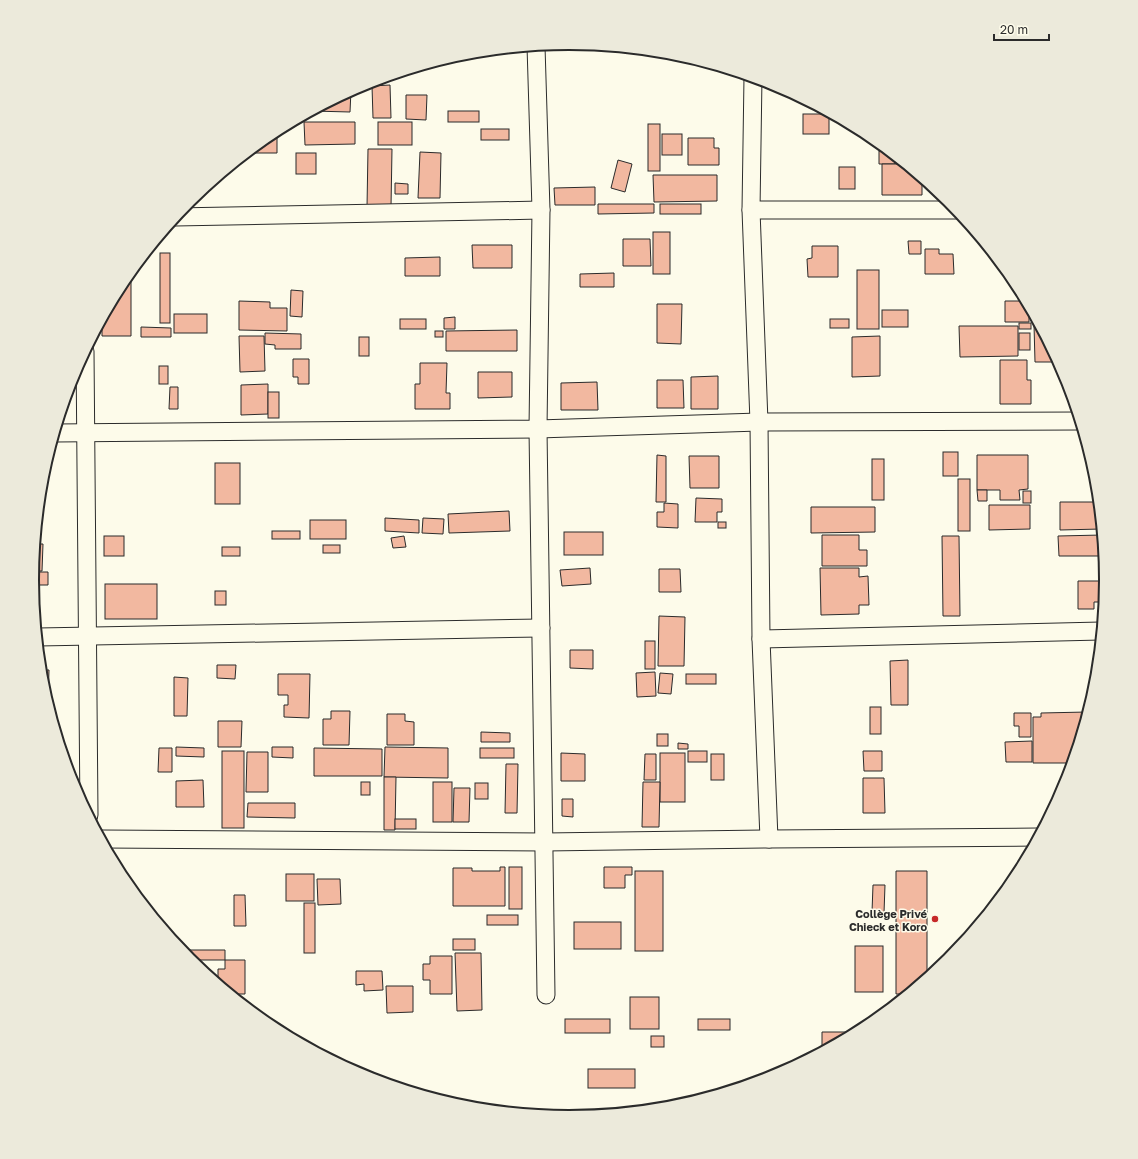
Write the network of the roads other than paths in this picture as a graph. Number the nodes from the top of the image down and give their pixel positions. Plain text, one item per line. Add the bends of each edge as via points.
1 (536, 51) edge
2 (753, 83) edge
3 (541, 210) junction
4 (751, 210) junction
5 (949, 210) edge
6 (182, 218) edge
7 (85, 364) edge
8 (1075, 421) edge
9 (759, 422) junction
10 (538, 429) junction
11 (59, 434) edge
12 (86, 434) junction
13 (541, 628) junction
14 (1096, 631) edge
15 (88, 636) junction
16 (43, 637) edge
17 (761, 639) junction
18 (89, 803) edge
19 (1033, 836) edge
20 (107, 839) edge
21 (769, 839) junction
22 (545, 842) junction
23 (546, 995) dead end

1 - 3 street
2 - 4 street
3 - 6 street
3 - 10 street
4 - 5 street
4 - 9 street
7 - 12 street
8 - 9 street
9 - 10 street
9 - 17 street
10 - 12 street
10 - 13 street
11 - 12 street
12 - 15 street
13 - 15 street
13 - 22 street
14 - 17 street
15 - 16 street
15 - 18 street
17 - 21 street
19 - 21 street
20 - 22 street
21 - 22 street
22 - 23 street

